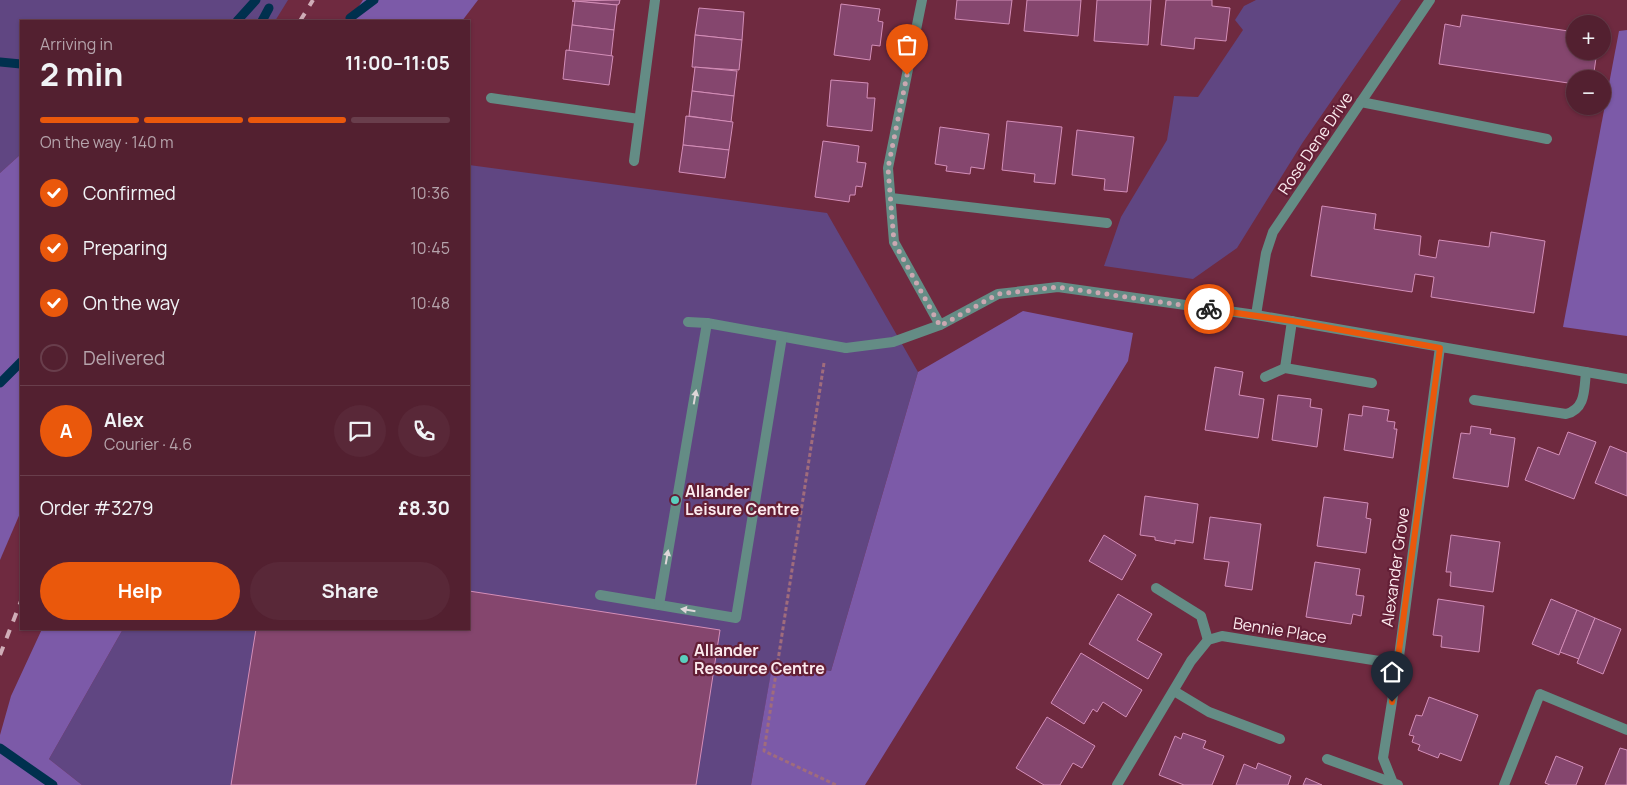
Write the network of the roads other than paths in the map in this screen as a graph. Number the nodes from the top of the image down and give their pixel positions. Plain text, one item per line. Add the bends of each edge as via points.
1 (655, 0) edge
2 (922, 0) edge
3 (1430, 0) edge
4 (491, 98) dead end
5 (1361, 102) junction
6 (639, 119) junction
7 (1547, 139) dead end
8 (634, 161) dead end
9 (890, 198) junction
10 (1107, 223) dead end
11 (1256, 315) junction
12 (1292, 321) junction
13 (688, 322) dead end
14 (707, 323) junction
15 (940, 326) junction
16 (782, 337) junction
17 (1440, 348) junction
18 (1285, 368) junction
19 (1586, 372) junction
20 (1265, 377) dead end
21 (1627, 378) edge
22 (1372, 383) dead end
23 (1474, 400) dead end
24 (1156, 588) dead end
25 (600, 595) dead end
26 (658, 605) junction
27 (1208, 640) junction
28 (1398, 664) junction
29 (1174, 691) junction
30 (1627, 730) edge
31 (1280, 739) dead end
32 (1327, 758) dead end
33 (1396, 784) edge
34 (1117, 785) edge
35 (1504, 785) edge

1 - 6 street
2 - 9 street via 888,168
3 - 5 street, Rose Dene Drive
4 - 6 street
5 - 7 street
5 - 11 street, Rose Dene Drive via 1273,232 1266,253
6 - 8 street
9 - 10 street
9 - 15 street via 894,242
11 - 12 street
11 - 15 street via 1058,287 998,294
12 - 17 street
12 - 18 street
13 - 14 street
14 - 16 street
26 -> 14 street
15 - 16 street via 893,342 846,348
16 -> 26 street via 736,618
17 - 19 street
17 - 28 street, Alexander Grove
18 - 20 street
18 - 22 street
19 - 21 street
19 - 23 street via 1580,406 1566,414
24 - 27 street via 1200,616
25 - 26 street
27 - 28 street, Bennie Place via 1222,636
27 - 29 street
28 - 33 street, Alexander Grove via 1383,758
29 - 31 street via 1209,712
29 - 34 street
30 - 35 street via 1540,694
32 - 33 street

